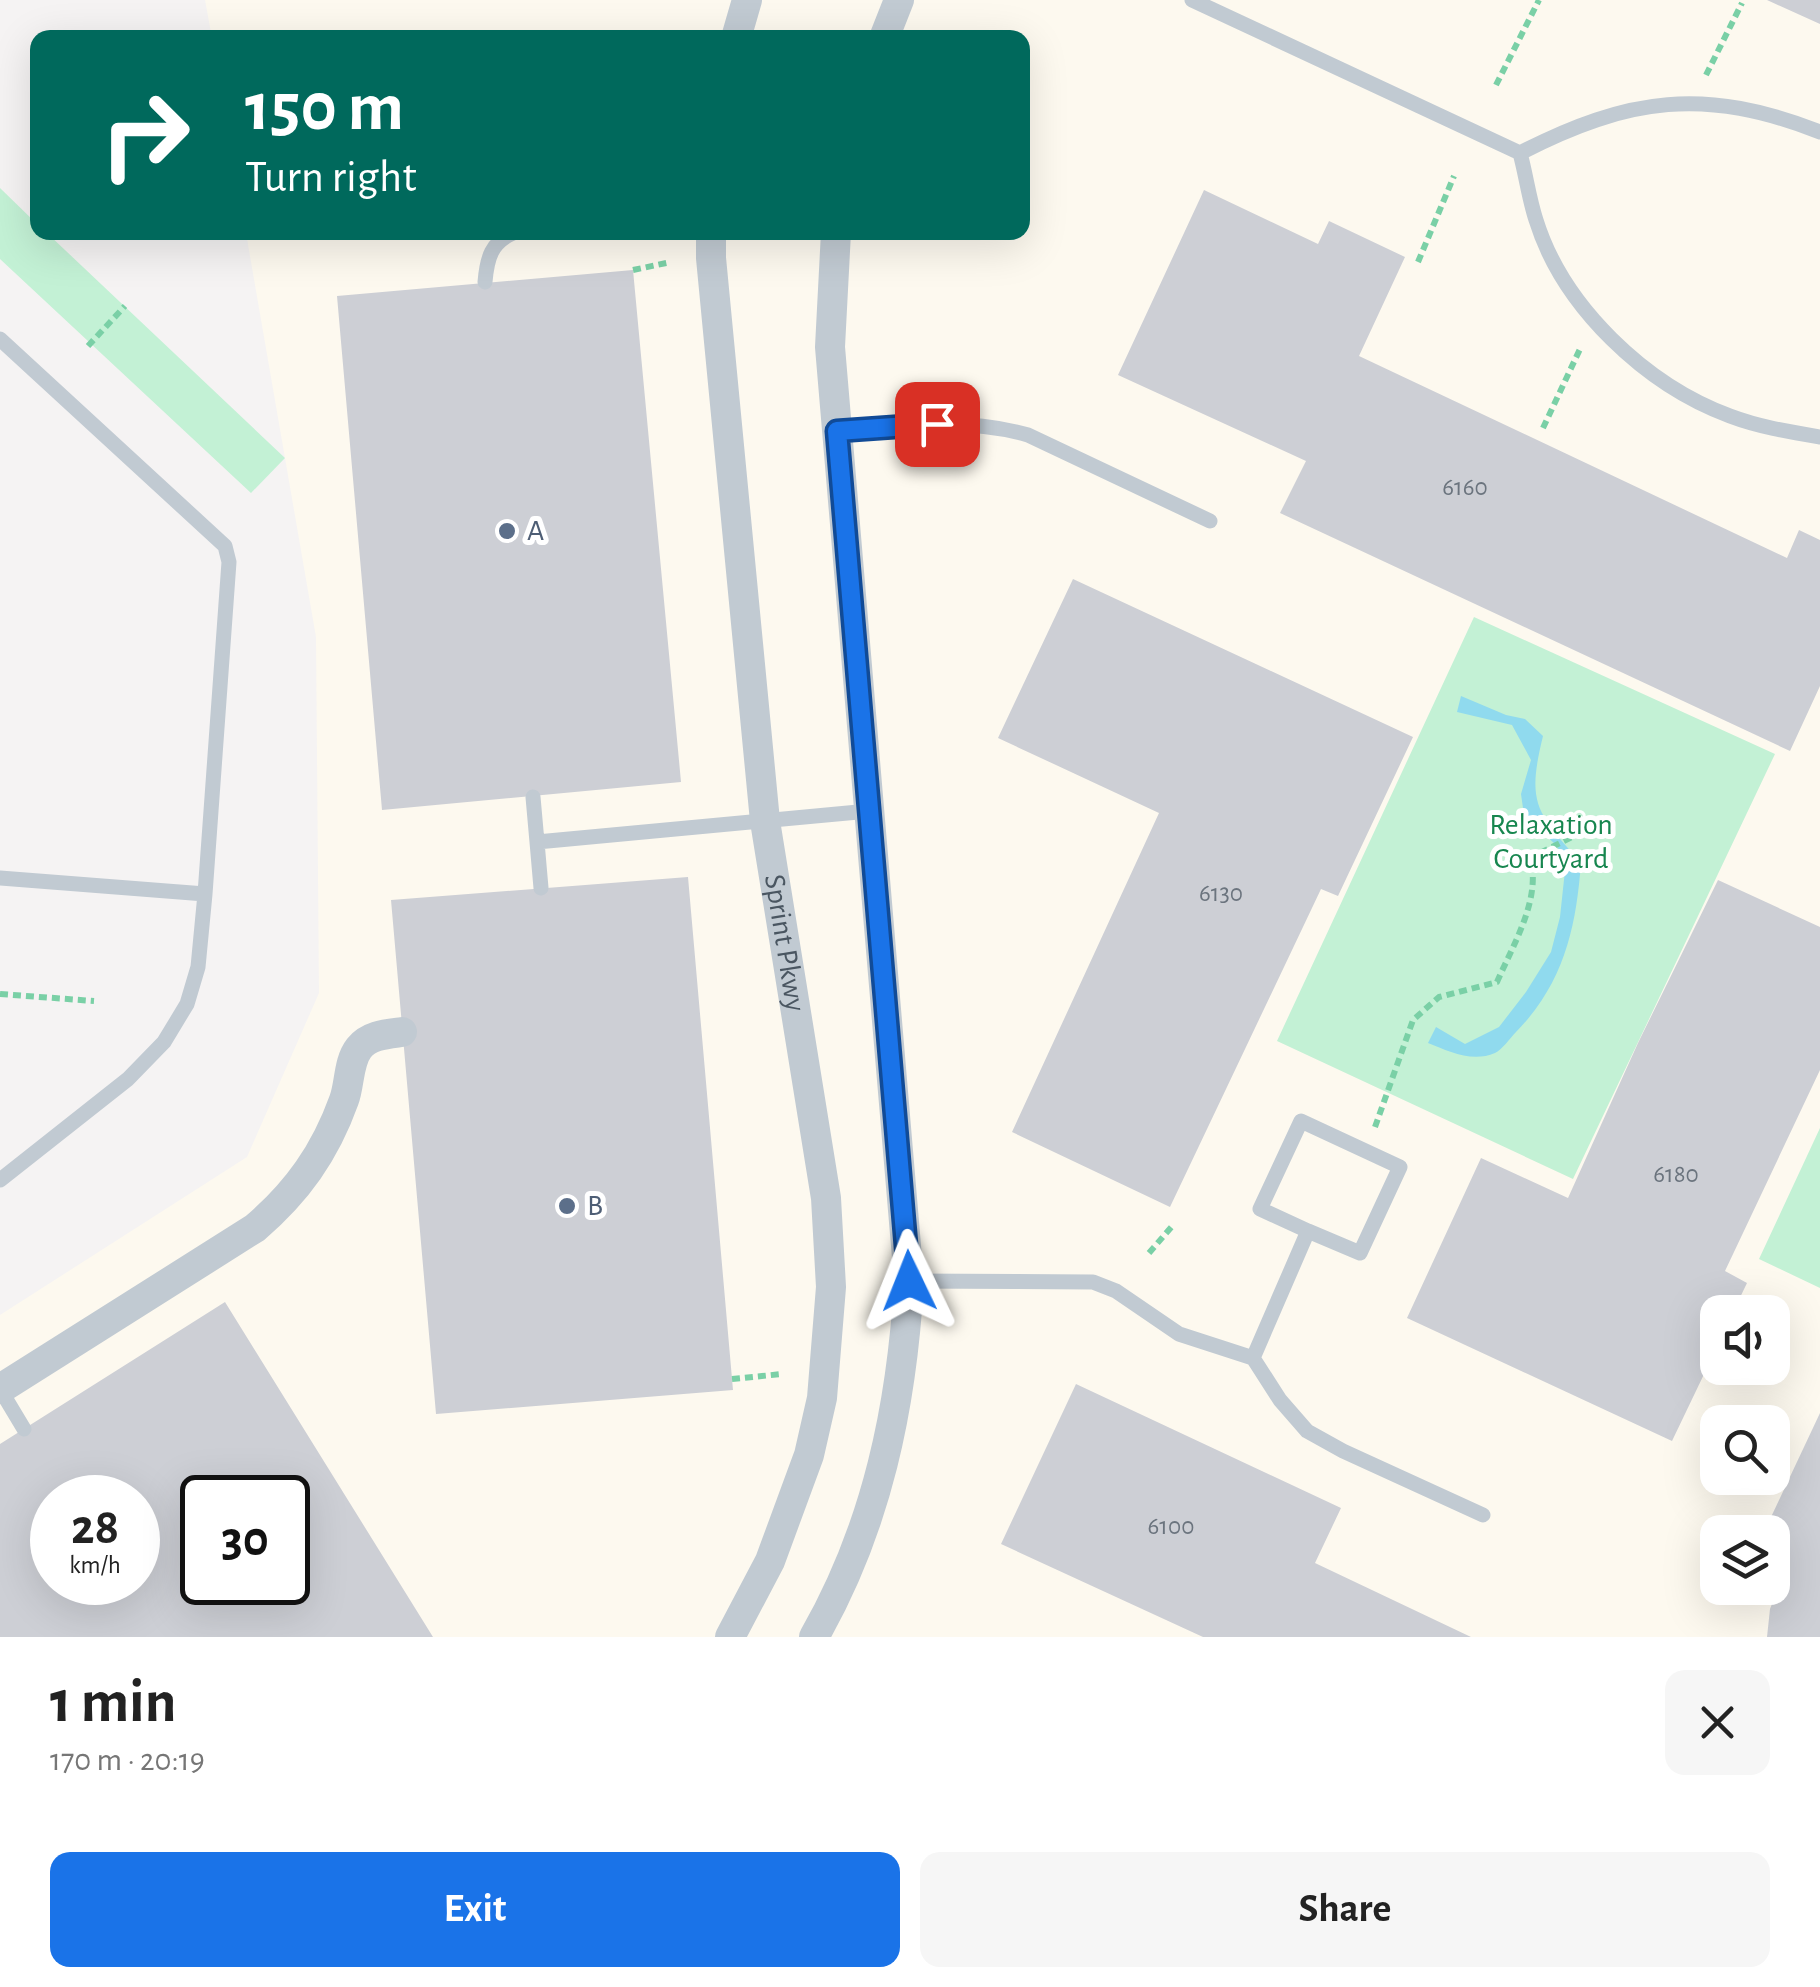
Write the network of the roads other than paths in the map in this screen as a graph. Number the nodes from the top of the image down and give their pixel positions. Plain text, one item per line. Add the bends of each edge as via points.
1 (747, 0) edge
2 (899, 0) edge
3 (1192, 0) edge
4 (738, 30) edge
5 (887, 30) edge
6 (1820, 132) edge
7 (1520, 153) junction
8 (499, 240) edge
9 (712, 240) edge
10 (836, 240) edge
11 (485, 282) dead end
12 (0, 339) edge
13 (837, 431) junction
14 (1820, 438) edge
15 (1210, 521) dead end
16 (533, 797) dead end
17 (869, 811) junction
18 (765, 821) junction
19 (536, 842) junction
20 (0, 878) edge
21 (541, 888) dead end
22 (205, 894) junction
23 (402, 1032) dead end
24 (0, 1180) edge
25 (1308, 1231) junction
26 (909, 1281) junction
27 (1253, 1358) junction
28 (0, 1389) edge
29 (24, 1428) dead end
30 (1483, 1515) dead end
31 (730, 1637) edge
32 (814, 1637) edge

1 - 4 street
2 - 5 street
3 - 7 lane
6 - 7 lane via 1778,116 1668,103 1618,110
7 - 14 lane via 1536,222 1558,269 1591,316 1635,359 1730,416
8 - 11 lane via 487,259
9 - 18 street, Sprint Pkwy
10 - 13 street via 830,347
12 - 22 lane via 225,546
13 - 15 lane via 1000,427
13 - 17 street
16 - 19 lane
17 - 18 lane
17 - 26 street
18 - 19 lane
18 - 31 street, Sprint Pkwy via 826,1198 832,1287 822,1398 809,1455 770,1561
19 - 21 lane
20 - 22 lane
22 - 24 lane via 198,967 187,1004 164,1042 128,1079
23 - 28 street via 368,1039 358,1048 329,1138 307,1175 269,1216
25 - 25 lane via 1360,1253 1400,1168 1300,1121 1260,1208
25 - 27 lane
26 - 27 lane via 1093,1282 1116,1290 1179,1334
26 - 32 street via 884,1464 858,1545
27 - 30 lane via 1307,1431
28 - 29 lane

